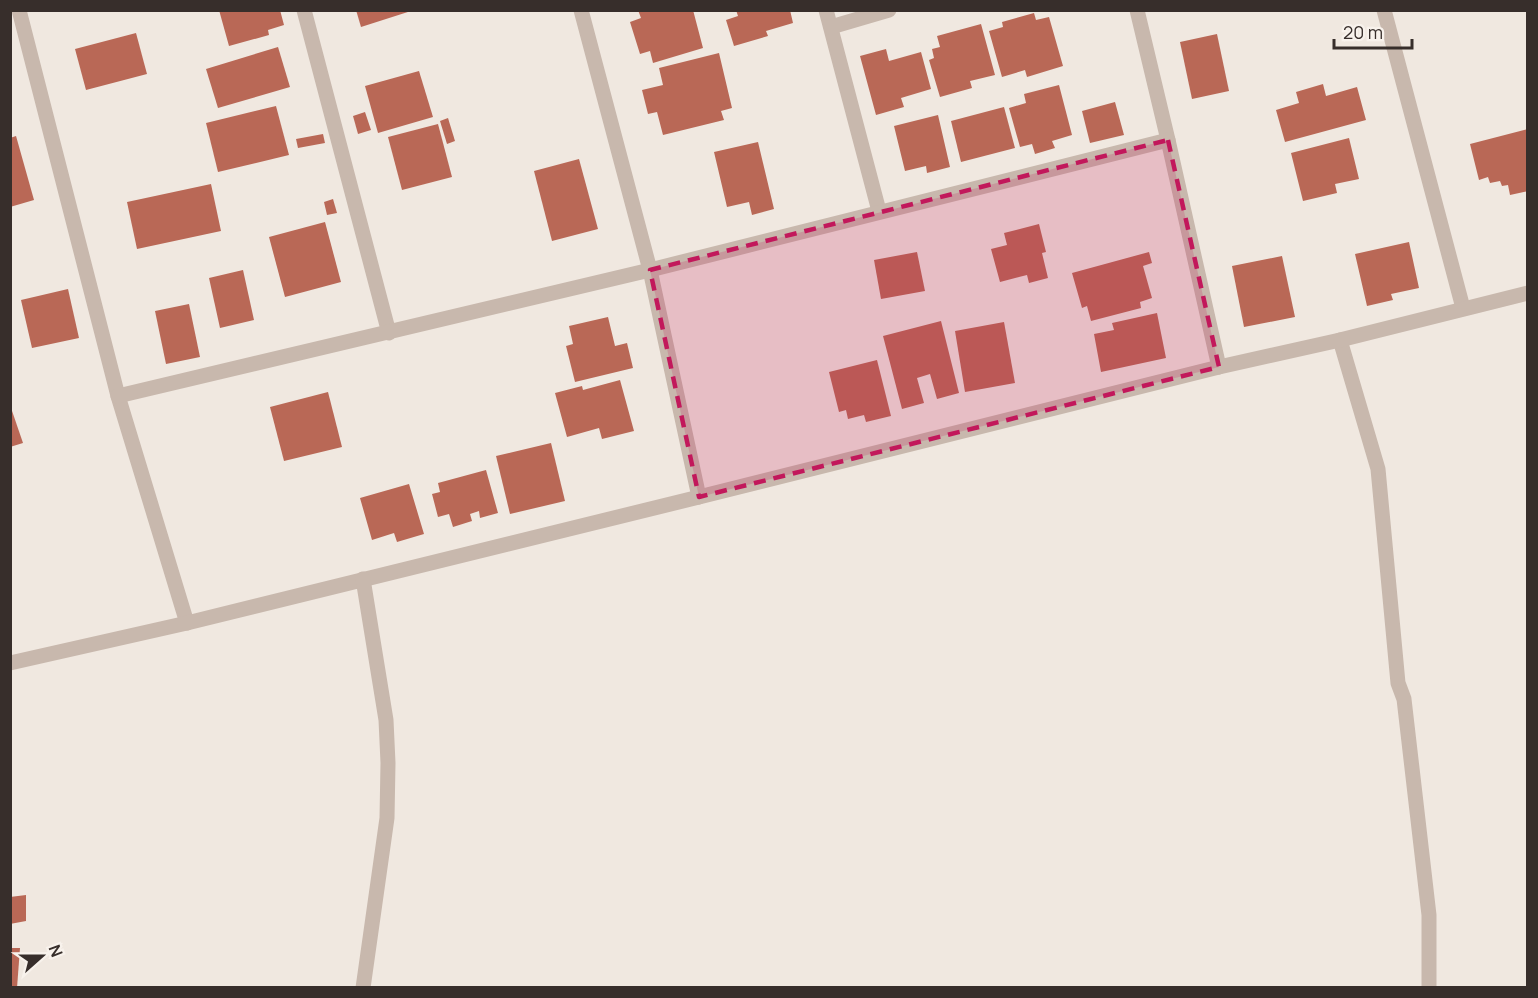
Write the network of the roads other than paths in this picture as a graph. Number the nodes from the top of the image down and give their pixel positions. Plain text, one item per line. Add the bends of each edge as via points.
1 (20, 10) edge
2 (304, 10) edge
3 (581, 10) edge
4 (826, 10) edge
5 (889, 10) edge
6 (1137, 10) edge
7 (1384, 10) edge
8 (831, 27) junction
9 (1168, 140) junction
10 (879, 211) junction
11 (650, 270) junction
12 (1527, 293) edge
13 (1463, 308) junction
14 (389, 333) junction
15 (1340, 340) junction
16 (1219, 367) junction
17 (118, 396) junction
18 (699, 497) junction
19 (363, 579) junction
20 (187, 623) junction
21 (10, 663) edge
22 (363, 987) edge
23 (1429, 987) edge

1 - 17 street
2 - 14 street
3 - 11 street
4 - 8 street
5 - 8 street
6 - 9 street
7 - 13 street
8 - 10 street
9 - 10 street
9 - 16 street
10 - 11 street
11 - 14 street
11 - 18 street
12 - 13 street
13 - 15 street
14 - 17 street
15 - 16 street
15 - 23 street via 1378,469 1398,683 1404,699 1429,915
16 - 18 street
17 - 20 street
18 - 19 street
19 - 20 street
19 - 22 street via 386,720 388,763 387,818
20 - 21 street

